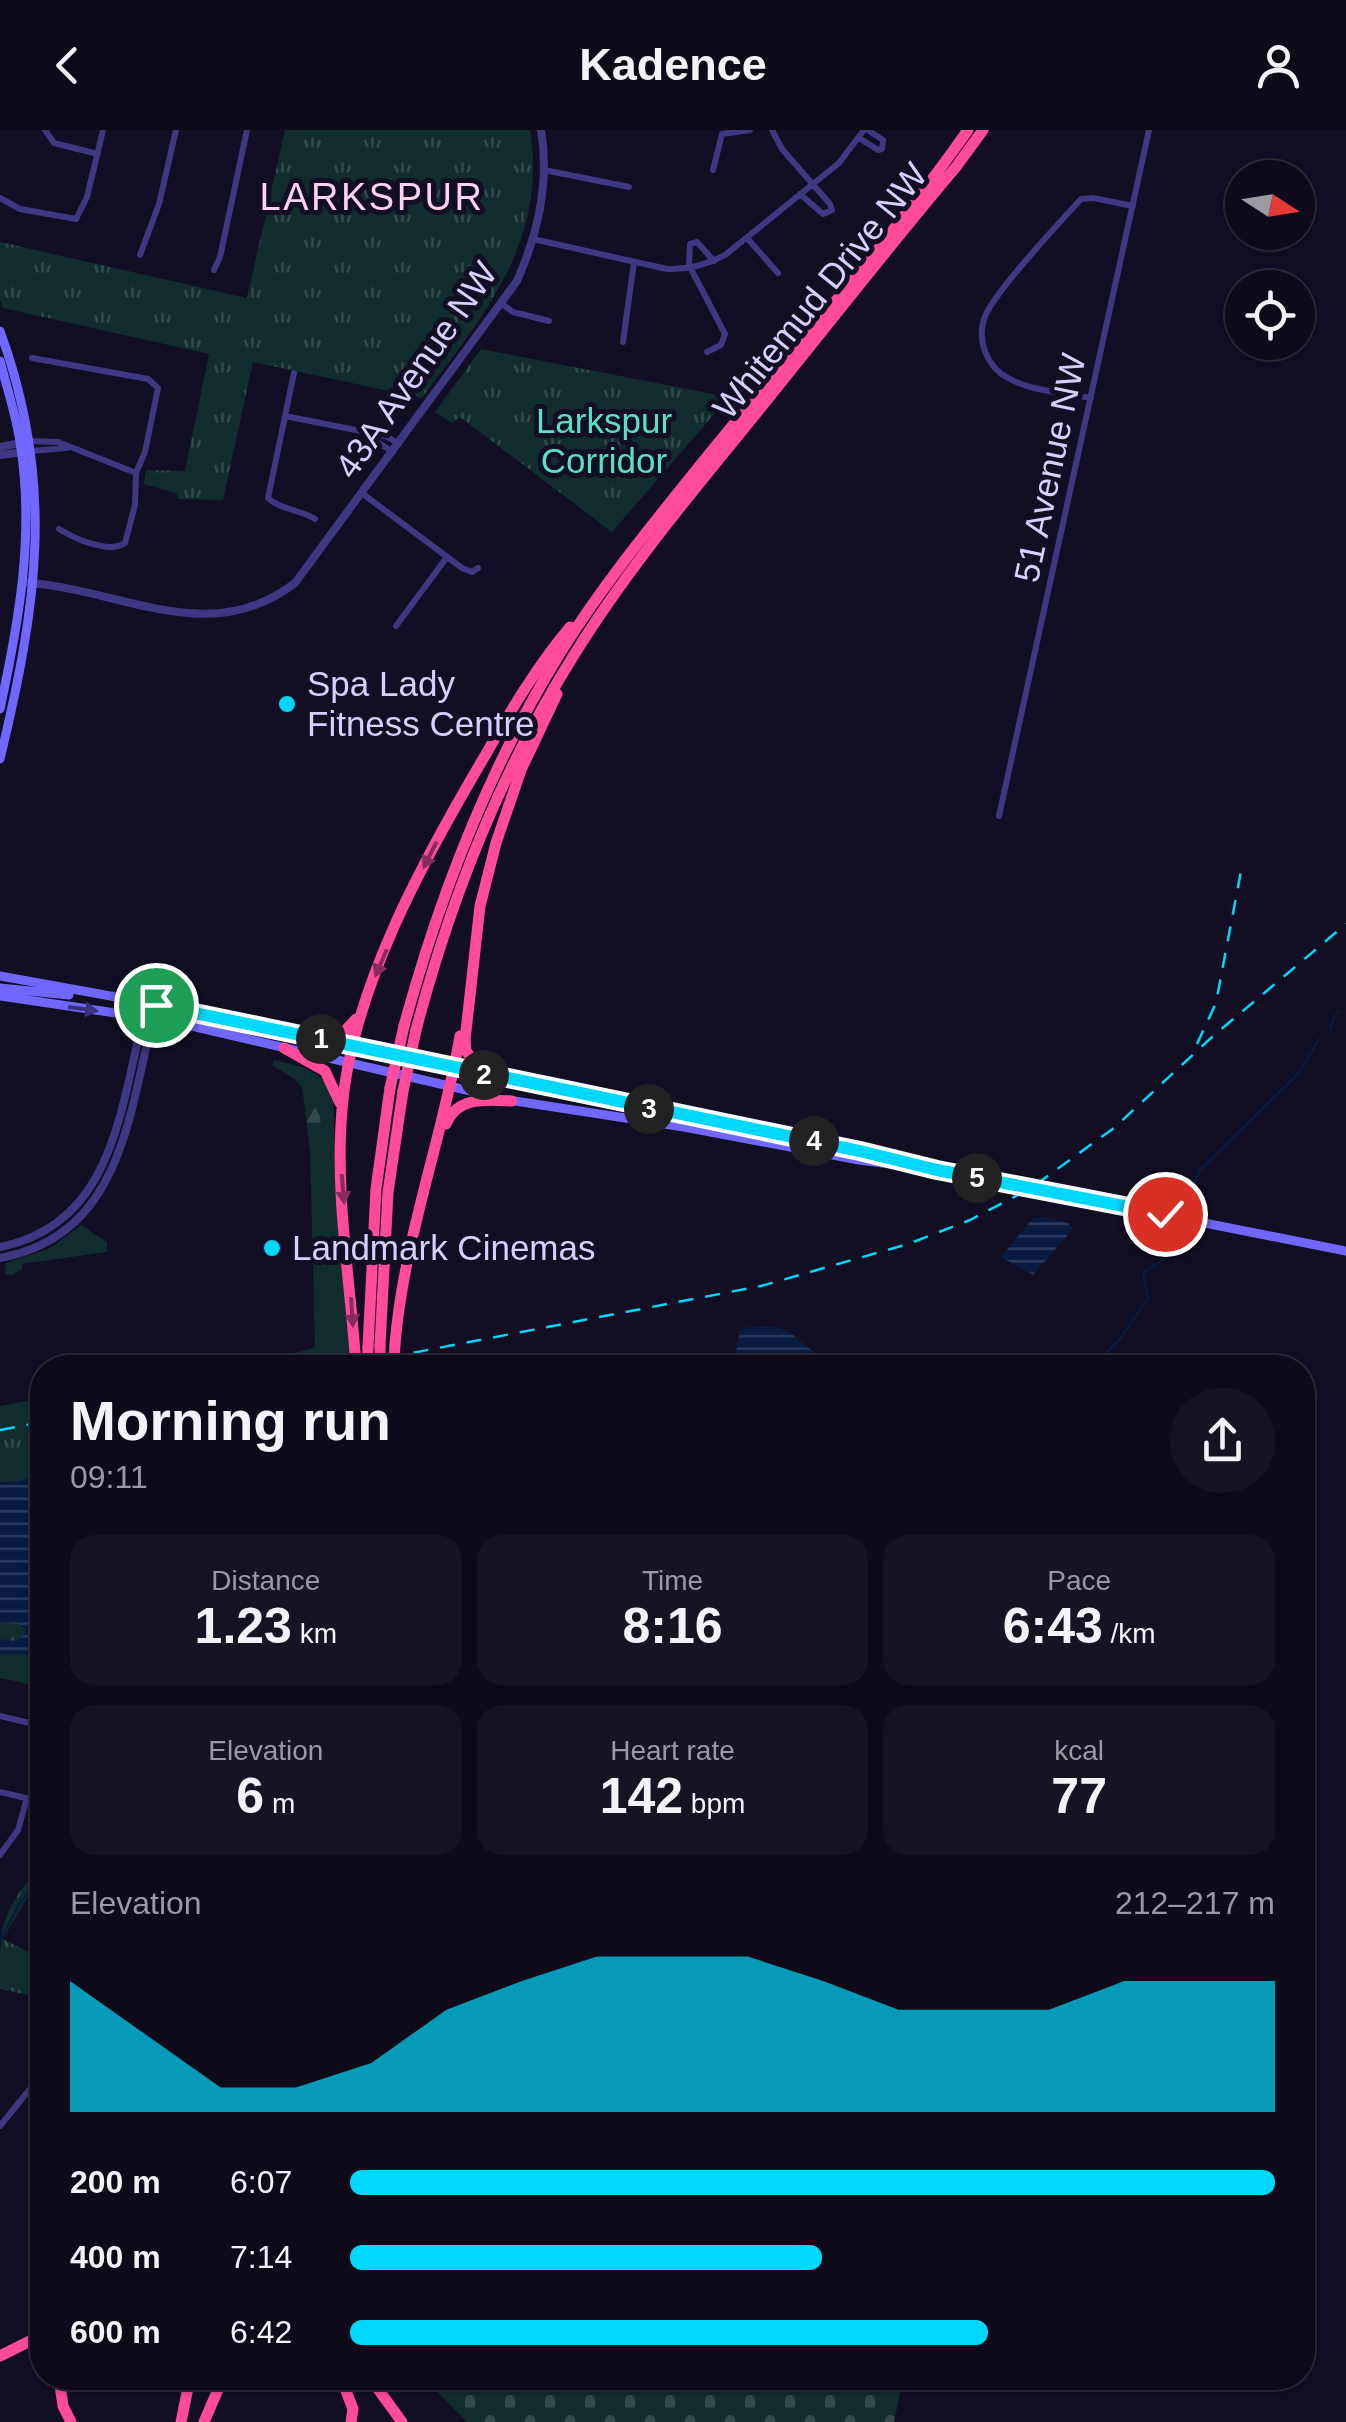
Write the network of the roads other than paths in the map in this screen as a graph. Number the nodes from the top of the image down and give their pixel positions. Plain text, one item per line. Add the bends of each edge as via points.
1 (44, 130) edge
2 (103, 130) edge
3 (176, 130) edge
4 (248, 130) edge
5 (541, 130) edge
6 (750, 130) edge
7 (772, 130) edge
8 (866, 130) edge
9 (966, 130) edge
10 (986, 130) edge
11 (1149, 130) edge
12 (859, 138) junction
13 (98, 154) junction
14 (952, 163) junction
15 (544, 170) junction
16 (713, 170) dead end
17 (628, 186) dead end
18 (811, 186) junction
19 (800, 194) junction
20 (1, 199) edge
21 (1132, 206) junction
22 (533, 238) junction
23 (747, 238) junction
24 (140, 255) dead end
25 (714, 261) junction
26 (634, 262) junction
27 (691, 268) junction
28 (214, 270) dead end
29 (778, 273) dead end
30 (502, 304) junction
31 (550, 321) dead end
32 (0, 331) edge
33 (623, 342) dead end
34 (707, 352) dead end
35 (32, 358) dead end
36 (0, 360) edge
37 (294, 373) dead end
38 (1090, 398) junction
39 (285, 416) junction
40 (0, 447) edge
41 (26, 447) junction
42 (396, 448) junction
43 (0, 456) edge
44 (136, 473) junction
45 (363, 494) junction
46 (315, 519) dead end
47 (59, 529) dead end
48 (448, 557) junction
49 (478, 568) dead end
50 (608, 582) junction
51 (29, 583) junction
52 (396, 626) dead end
53 (572, 657) junction
54 (0, 709) edge
55 (0, 759) edge
56 (999, 816) dead end
57 (474, 953) junction
58 (0, 973) edge
59 (0, 988) edge
60 (0, 996) edge
61 (112, 997) junction
62 (363, 1006) junction
63 (151, 1011) junction
64 (410, 1028) junction
65 (302, 1034) junction
66 (352, 1046) junction
67 (284, 1048) junction
68 (349, 1062) junction
69 (454, 1068) junction
70 (508, 1080) junction
71 (450, 1084) junction
72 (512, 1100) junction
73 (342, 1107) junction
74 (434, 1156) junction
75 (937, 1170) junction
76 (0, 1248) edge
77 (1346, 1251) edge
78 (0, 1258) edge
79 (355, 1355) edge
80 (378, 1355) edge
81 (389, 1355) edge
82 (0, 1716) edge
83 (30, 1723) edge
84 (0, 1792) edge
85 (28, 1798) joint
86 (0, 1855) edge
87 (30, 2089) edge
88 (0, 2126) edge
89 (30, 2341) edge
90 (0, 2356) edge
91 (60, 2390) edge
92 (180, 2390) edge
93 (187, 2390) edge
94 (210, 2390) edge
95 (217, 2390) edge
96 (346, 2390) edge
97 (379, 2390) edge
98 (71, 2422) edge
99 (180, 2422) edge
100 (203, 2422) edge
101 (351, 2422) edge
102 (402, 2422) edge

1 - 13 street via 54,143
2 - 13 street
3 - 24 street
4 - 28 street
5 - 15 street, 43A Avenue NW
6 - 16 street via 721,136
7 - 18 street
8 - 12 street
8 - 12 street via 884,140 882,149
9 - 14 highway
10 - 14 highway
11 - 21 street, 51 Avenue NW
12 - 18 street
13 - 20 street via 76,220
14 - 50 highway, Whitemud Drive NW
14 - 53 highway, Whitemud Drive NW via 644,554
15 - 17 street
15 - 22 street, 43A Avenue NW
18 - 19 street
18 - 19 street via 832,206 830,212 823,214
19 - 23 street
21 - 38 street, 51 Avenue NW
21 - 38 street via 1084,198 990,306 982,328 986,354 1010,380
22 - 26 street
22 - 30 street, 43A Avenue NW
23 - 25 street
23 - 29 street
25 - 27 street
25 - 27 street via 694,242
26 - 27 street
26 - 33 street
27 - 34 street via 725,334
30 - 31 street
30 - 42 street, 43A Avenue NW
32 - 41 main road
35 - 44 street via 157,386
36 - 41 main road
37 - 39 street
38 - 56 street, 51 Avenue NW
39 - 42 street
39 - 46 street via 269,501
40 - 41 street
41 - 43 street
41 - 44 street via 68,448
41 - 51 main road via 37,516
42 - 45 street, 43A Avenue NW
44 - 47 street via 124,544 83,540
45 - 48 street
45 - 51 street, 43A Avenue NW via 308,570 272,598 239,611 174,612
48 - 49 street via 467,570
48 - 52 street
50 -> 62 highway via 552,648 488,750 436,842
50 - 64 highway, Whitemud Drive NW via 552,667 489,785 440,906
51 - 54 main road
51 - 55 main road
53 - 57 highway via 502,821
53 - 64 highway, Whitemud Drive NW via 470,859
57 - 69 highway
57 - 70 highway via 466,1051 479,1068
58 - 61 main road
59 - 61 main road
60 -> 63 main road
61 - 63 main road
62 - 65 highway via 347,1032
62 - 66 highway
63 - 65 main road
63 - 67 main road
63 - 76 street via 113,1141 90,1188 51,1228
63 - 78 street via 124,1140 94,1201 50,1240
64 - 80 highway, Whitemud Drive NW, bridge via 376,1188
65 - 66 main road
66 - 68 highway
66 - 69 main road
67 - 68 main road
67 - 73 highway via 326,1071
68 - 71 main road
68 - 73 highway
69 - 70 main road
69 - 71 highway
70 - 75 main road
71 - 72 main road
71 - 74 highway
72 - 74 highway via 458,1107
72 - 75 main road
73 -> 79 highway, bridge
74 - 81 highway, bridge via 409,1240
75 - 77 main road
82 - 83 street
84 - 85 street
85 - 86 street via 18,1830
87 - 88 street
89 - 90 highway
91 - 98 highway
92 - 99 highway
93 - 99 highway
94 - 100 highway
95 - 100 highway
96 - 101 highway
97 - 102 highway

